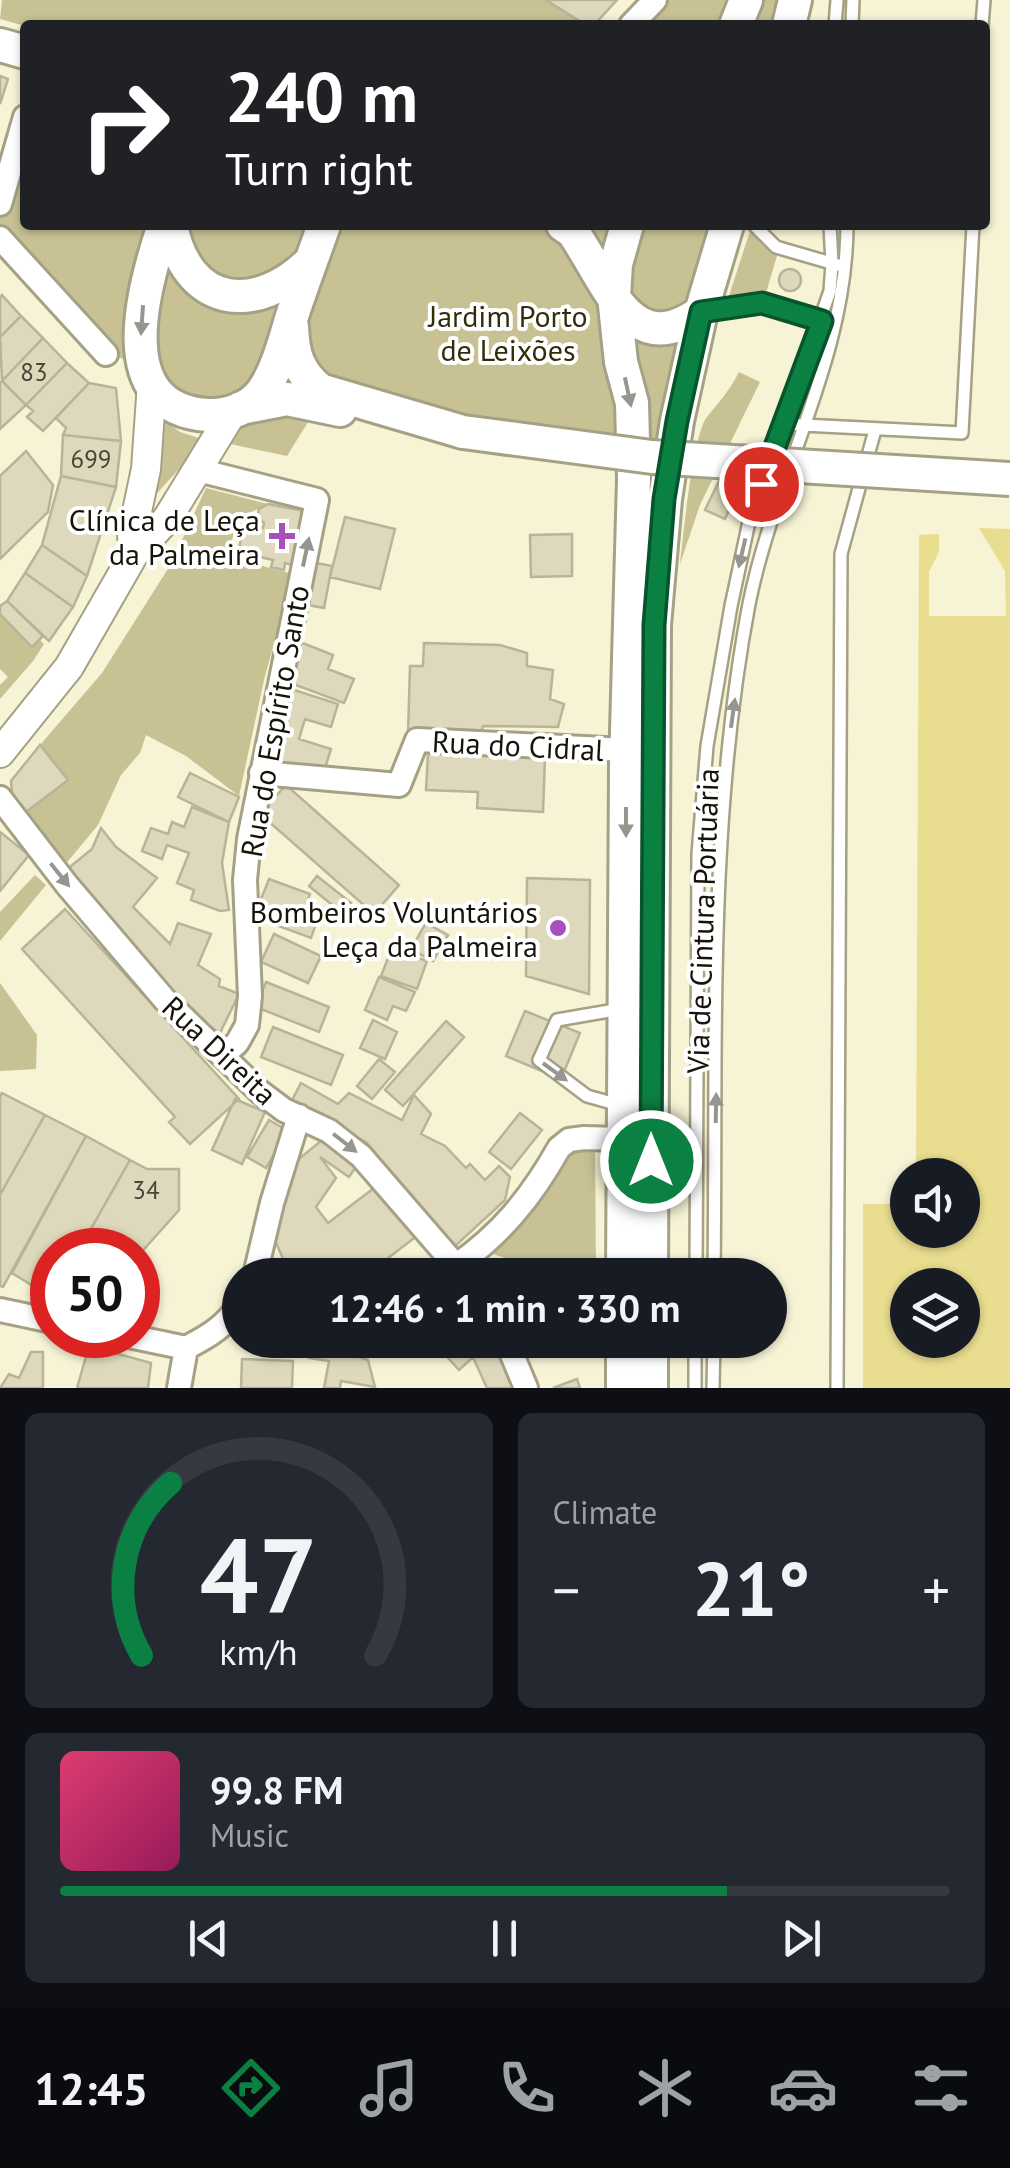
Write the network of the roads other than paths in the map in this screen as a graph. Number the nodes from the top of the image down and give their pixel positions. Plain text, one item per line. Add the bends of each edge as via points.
1 (20, 134) edge
2 (0, 204) edge
3 (166, 230) edge
4 (170, 230) edge
5 (322, 230) edge
6 (570, 230) edge
7 (626, 230) edge
8 (726, 230) edge
9 (759, 230) edge
10 (830, 230) edge
11 (847, 230) edge
12 (973, 230) edge
13 (0, 238) edge
14 (312, 260) junction
15 (832, 264) junction
16 (847, 267) junction
17 (614, 296) junction
18 (293, 312) junction
19 (701, 312) junction
20 (822, 321) junction
21 (837, 325) junction
22 (106, 354) dead end
23 (152, 383) junction
24 (237, 411) junction
25 (782, 424) junction
26 (804, 426) junction
27 (875, 430) junction
28 (463, 432) junction
29 (198, 470) junction
30 (1010, 479) edge
31 (134, 554) junction
32 (639, 750) junction
33 (0, 753) edge
34 (260, 773) junction
35 (0, 798) edge
36 (638, 938) junction
37 (625, 1008) junction
38 (223, 1055) junction
39 (300, 1116) junction
40 (624, 1123) junction
41 (259, 1258) edge
42 (449, 1258) edge
43 (472, 1258) edge
44 (624, 1258) edge
45 (650, 1258) edge
46 (696, 1258) edge
47 (714, 1258) edge
48 (0, 1310) edge
49 (30, 1316) edge
50 (222, 1326) edge
51 (160, 1343) edge
52 (186, 1348) junction
53 (514, 1358) edge
54 (628, 1358) edge
55 (646, 1358) edge
56 (696, 1358) edge
57 (714, 1358) edge
58 (637, 1387) edge
59 (179, 1388) edge
60 (526, 1388) edge
61 (695, 1388) edge
62 (713, 1388) edge
63 (837, 1388) edge

1 - 2 street
3 -> 23 main road via 151,264 141,322 142,364
4 - 14 main road via 193,276 219,294 262,294
5 - 14 main road
6 - 17 main road
7 - 17 main road
8 - 19 main road
9 - 15 lane via 776,248
10 - 15 lane, Via de Cintura Portuária
11 - 16 lane, Via de Cintura Portuária
12 - 27 lane via 962,433
13 - 22 street
14 - 18 main road
15 - 16 lane
15 - 20 lane, Via de Cintura Portuária
16 - 21 lane, Via de Cintura Portuária
17 - 19 main road via 633,321 659,331 680,327
17 -> 32 main road via 632,403
18 - 24 main road via 269,379
18 - 28 main road via 295,357 320,390
19 - 20 lane via 762,303
19 - 32 main road via 664,499
20 - 21 lane
20 - 25 lane, Via de Cintura Portuária
21 - 26 lane, Via de Cintura Portuária
23 - 24 main road via 167,404 185,412
23 - 31 street
24 - 28 main road via 286,398
24 - 29 street
25 - 26 lane
25 -> 46 lane, Via de Cintura Portuária via 750,517 707,746 698,854
26 - 27 lane
47 -> 26 lane, Via de Cintura Portuária via 718,855 729,744 769,519
27 - 63 lane via 842,554
28 - 30 main road, bridge via 652,457
29 - 31 street via 167,519
34 -> 29 street, Rua do Espírito Santo via 317,500
31 - 33 street via 69,667
32 - 34 street, Rua do Cidral via 417,740 399,785
32 - 36 main road
34 - 38 street, Rua do Espírito Santo via 246,880 250,996 246,1025
35 -> 38 street, Rua Direita via 165,1000
36 - 37 main road
36 - 45 main road
37 - 40 main road
37 -> 40 lane via 558,1020 539,1060
38 - 39 street, Rua Direita via 260,1092
39 - 41 street
39 -> 42 street, Rua Direita via 361,1156
40 - 43 street via 559,1148 514,1216
40 - 44 main road
48 - 49 street
50 - 52 street
51 - 52 street
52 - 59 street
53 - 60 street
54 - 58 main road
55 - 58 main road
56 - 61 lane
57 - 62 lane

